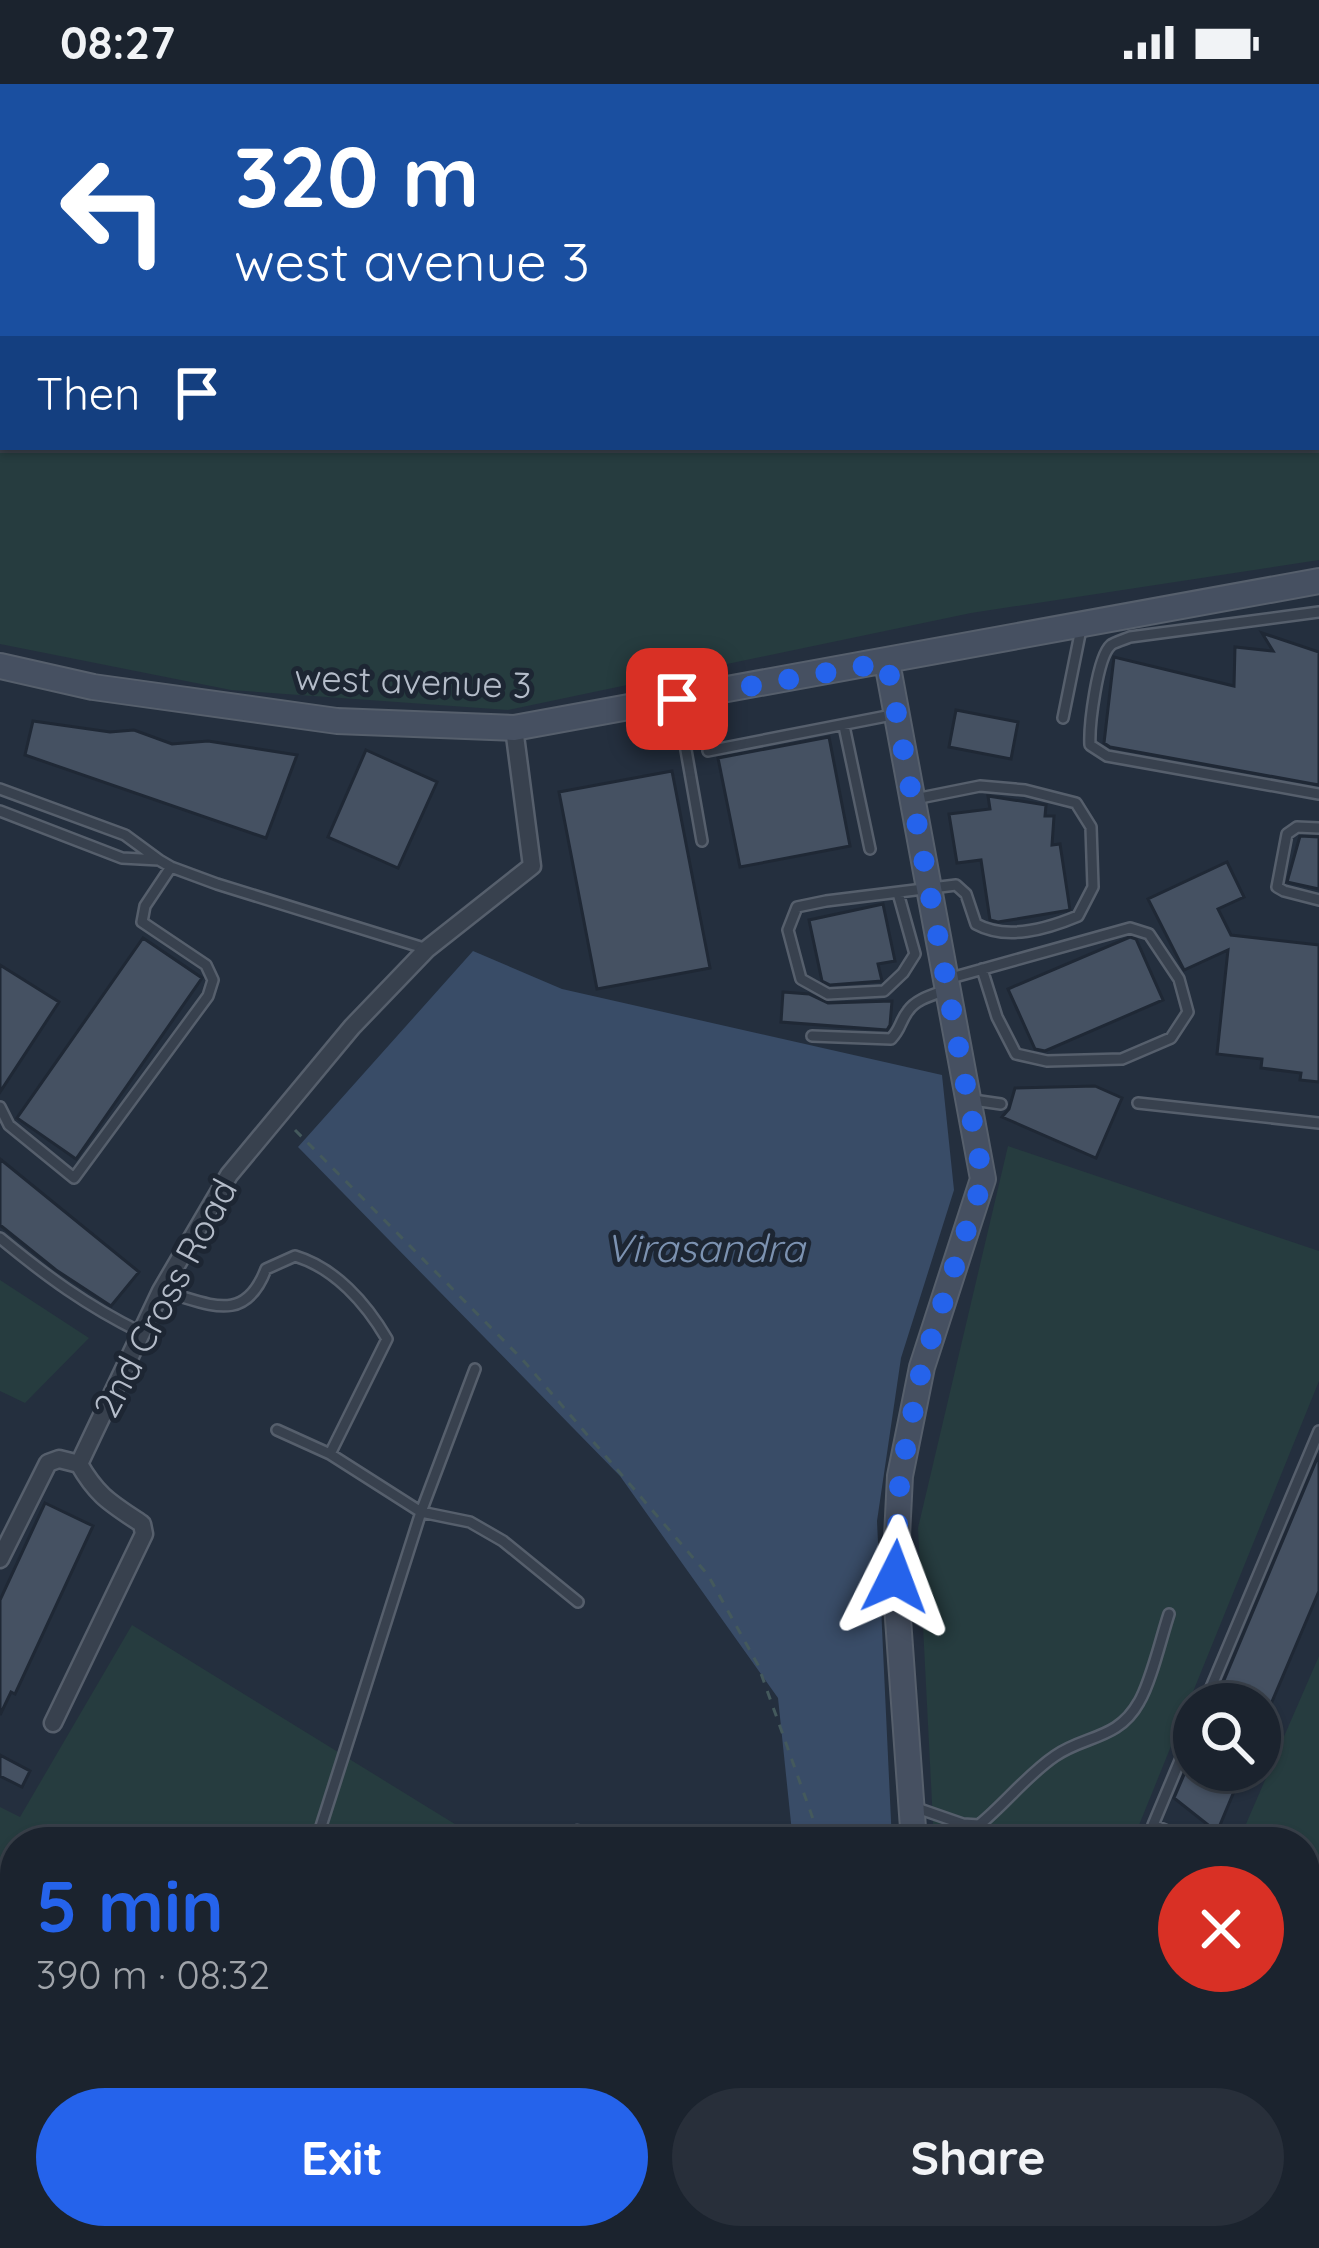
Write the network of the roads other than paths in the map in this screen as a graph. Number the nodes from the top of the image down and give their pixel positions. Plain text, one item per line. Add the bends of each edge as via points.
1 (1319, 581) edge
2 (1265, 591) junction
3 (1319, 612) edge
4 (1298, 614) junction
5 (1267, 617) junction
6 (1082, 624) junction
7 (1319, 624) edge
8 (887, 662) junction
9 (0, 666) edge
10 (677, 699) junction
11 (896, 714) junction
12 (1063, 718) dead end
13 (844, 726) junction
14 (514, 728) junction
15 (708, 751) dead end
16 (0, 789) edge
17 (1319, 794) edge
18 (912, 800) junction
19 (0, 811) edge
20 (1319, 828) edge
21 (702, 841) dead end
22 (870, 849) dead end
23 (159, 860) junction
24 (171, 867) junction
25 (929, 890) junction
26 (898, 893) junction
27 (1319, 901) edge
28 (428, 949) junction
29 (982, 969) junction
30 (946, 984) junction
31 (812, 1036) dead end
32 (968, 1100) junction
33 (1138, 1102) dead end
34 (1000, 1104) dead end
35 (0, 1107) edge
36 (1319, 1123) edge
37 (0, 1238) edge
38 (160, 1291) junction
39 (140, 1332) junction
40 (475, 1369) dead end
41 (278, 1430) dead end
42 (1319, 1431) edge
43 (331, 1454) junction
44 (79, 1464) junction
45 (421, 1512) junction
46 (0, 1559) edge
47 (578, 1602) dead end
48 (1169, 1614) dead end
49 (1213, 1683) edge
50 (53, 1723) dead end
51 (1173, 1777) edge
52 (911, 1806) junction
53 (321, 1827) edge
54 (913, 1827) edge
55 (1158, 1827) edge

1 - 2 street, west avenue 3
2 - 5 lane
2 - 6 street, west avenue 3
3 - 4 lane
4 - 5 lane
4 - 7 lane
5 - 17 lane via 1112,644 1090,745 1106,756
6 - 8 street, west avenue 3
6 - 12 lane
8 - 10 street, west avenue 3
8 - 11 street
9 - 14 street, west avenue 3 via 337,721
10 - 14 street, west avenue 3
10 - 21 lane
11 - 13 lane
11 - 18 street
13 - 15 lane
13 - 22 lane
14 - 28 street, 2nd Cross Road via 532,866
16 - 23 lane via 125,835
18 - 25 street
18 - 25 lane via 980,786 1024,790 1076,803 1091,827 1093,887 1078,916 1048,928 988,931 956,885
19 - 23 lane via 122,858
20 - 27 lane via 1287,833 1277,887
23 - 24 lane
24 - 28 lane
24 - 35 lane via 142,922 206,964 208,996 74,1178 9,1125
25 - 26 lane
25 - 30 street
26 - 26 lane via 797,907 788,930 801,980 828,994 884,991 903,974 915,954
28 - 38 street, 2nd Cross Road via 229,1175
29 - 29 lane via 1130,928 1149,934 1179,980 1188,1012 1172,1038 1121,1059 1047,1061 1016,1054
29 - 30 lane
30 - 31 lane via 904,1014 891,1039
30 - 32 street
32 - 34 lane
32 - 52 street via 983,1179 922,1367 900,1477 895,1577
33 - 36 lane
37 - 39 lane via 51,1280
38 - 39 street, 2nd Cross Road
38 - 43 lane via 229,1308 245,1303 266,1269 295,1256 328,1269 387,1339
39 - 44 street, 2nd Cross Road
40 - 45 lane
41 - 43 lane
42 - 49 lane
43 - 45 lane
44 - 46 street via 48,1463
44 - 50 street via 94,1489 142,1524 144,1534
45 - 47 lane via 470,1522
45 - 53 lane
48 - 52 lane via 1139,1702 1121,1724 1053,1757 979,1825
51 - 55 lane
52 - 54 street

